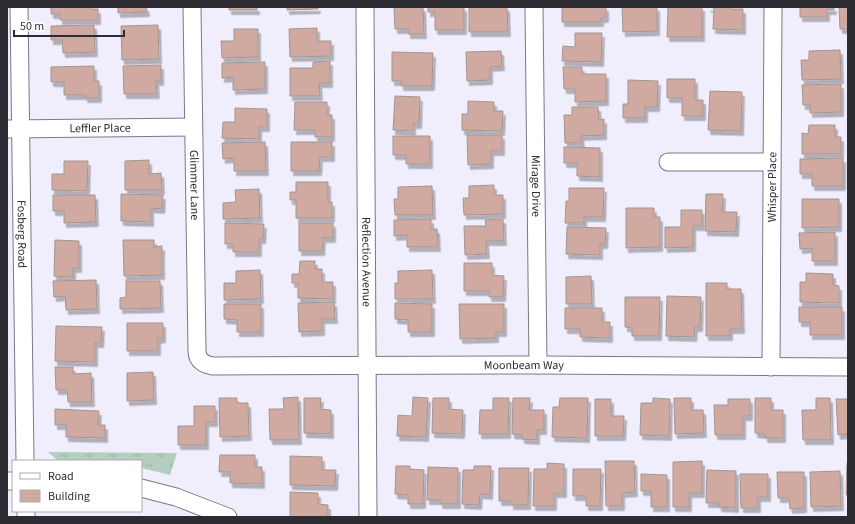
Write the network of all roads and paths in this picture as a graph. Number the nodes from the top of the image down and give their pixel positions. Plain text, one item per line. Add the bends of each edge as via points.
1 (19, 7) edge
2 (192, 7) edge
3 (365, 7) edge
4 (534, 7) edge
5 (774, 7) edge
6 (193, 127) junction
7 (14, 129) edge
8 (668, 162) dead end
9 (772, 162) junction
10 (201, 361) joint
11 (368, 365) junction
12 (538, 365) junction
13 (771, 367) junction
14 (848, 367) edge
15 (25, 460) edge
16 (142, 488) edge
17 (210, 513) edge
18 (228, 517) edge
19 (368, 517) edge

1 - 7 street, Fosberg Road
2 - 6 street, Glimmer Lane
3 - 11 street, Reflection Avenue
4 - 12 street, Mirage Drive
5 - 9 street, Whisper Place
6 - 7 street, Leffler Place
6 - 10 street, Glimmer Lane via 196,351
7 - 15 street, Fosberg Road
8 - 9 street
9 - 13 street, Whisper Place
10 - 11 street, Moonbeam Way via 213,366
11 - 12 street, Moonbeam Way
11 - 19 street, Reflection Avenue
12 - 13 street, Moonbeam Way
13 - 14 street, Moonbeam Way
16 - 17 street via 176,497
17 - 18 street

